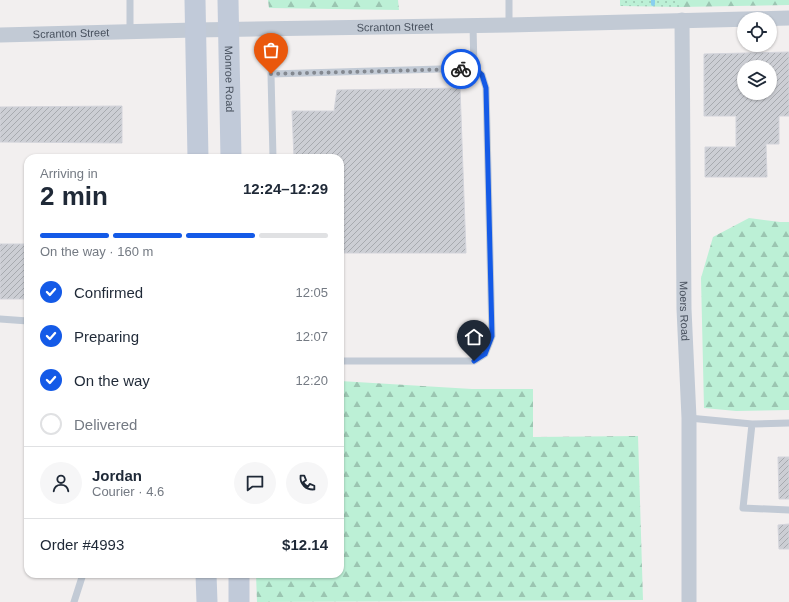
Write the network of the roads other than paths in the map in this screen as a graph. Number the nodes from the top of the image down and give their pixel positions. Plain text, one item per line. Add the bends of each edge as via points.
1 (130, 0) edge
2 (194, 0) edge
3 (228, 0) edge
4 (509, 0) edge
5 (789, 18) edge
6 (682, 20) junction
7 (473, 26) junction
8 (509, 26) junction
9 (195, 30) junction
10 (228, 30) junction
11 (130, 32) junction
12 (0, 35) edge
13 (474, 68) junction
14 (198, 154) edge
15 (231, 154) edge
16 (273, 154) edge
17 (0, 319) edge
18 (24, 321) edge
19 (344, 361) edge
20 (689, 418) junction
21 (789, 423) edge
22 (752, 424) junction
23 (789, 510) edge
24 (82, 578) edge
25 (206, 578) edge
26 (239, 578) edge
27 (74, 602) edge
28 (207, 602) edge
29 (239, 602) edge
30 (690, 602) edge

1 - 11 lane
2 - 9 main road
3 - 10 main road, Monroe Road
4 - 8 lane
5 - 6 street, Scranton Street
6 - 8 street, Scranton Street
6 - 20 street, Moers Road via 684,309
7 - 8 street, Scranton Street
7 - 10 street, Scranton Street
7 - 13 lane
9 - 10 street, Scranton Street
9 - 11 street, Scranton Street
9 - 14 main road
10 - 15 main road, Monroe Road
11 - 12 street, Scranton Street
13 - 16 lane via 271,74
13 - 19 lane via 482,75 486,88 492,336 485,354 474,361
17 - 18 lane
20 - 22 lane
20 - 30 street, Moers Road
21 - 22 lane
22 - 23 lane via 743,508
24 - 27 lane
25 - 28 main road
26 - 29 main road

